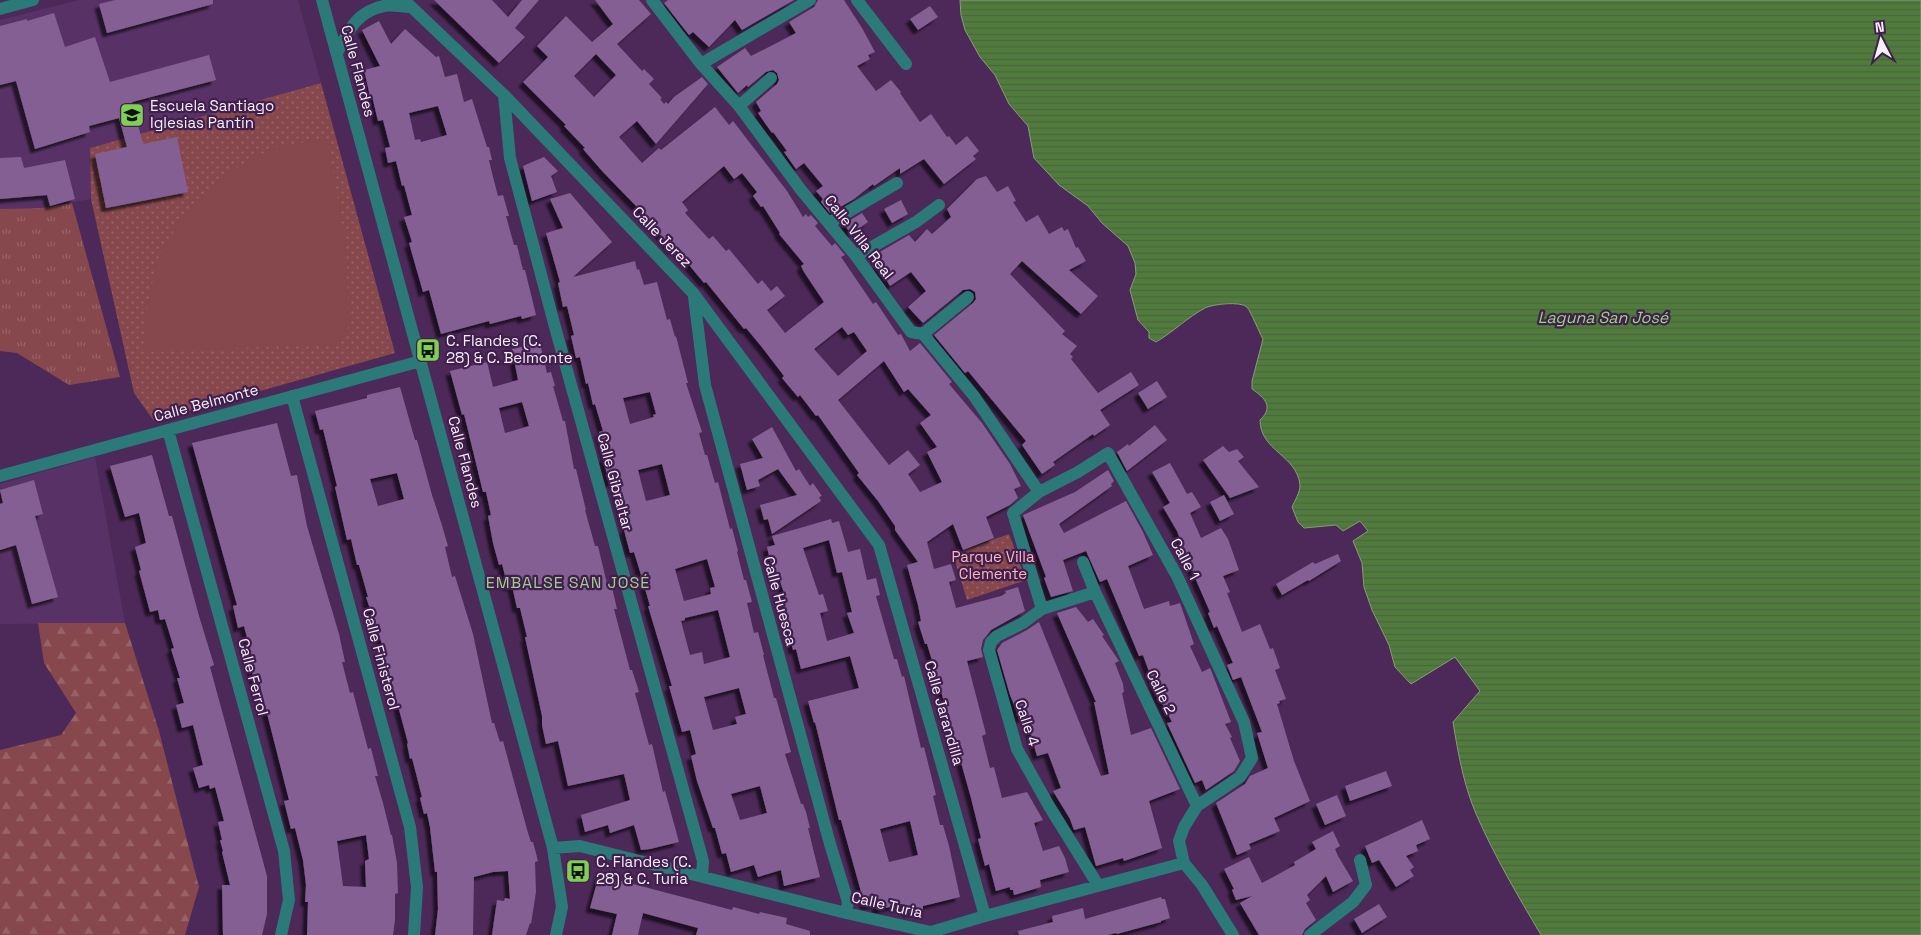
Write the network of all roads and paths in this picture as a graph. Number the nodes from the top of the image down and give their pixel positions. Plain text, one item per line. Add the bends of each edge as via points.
1 (33, 0) edge
2 (322, 0) edge
3 (652, 0) edge
4 (810, 0) edge
5 (857, 0) edge
6 (408, 4) edge
7 (0, 9) edge
8 (337, 54) junction
9 (701, 64) junction
10 (906, 64) dead end
11 (771, 78) dead end
12 (504, 95) junction
13 (738, 106) junction
14 (897, 183) dead end
15 (939, 205) dead end
16 (829, 224) junction
17 (856, 256) junction
18 (694, 294) junction
19 (968, 297) dead end
20 (922, 334) junction
21 (421, 361) junction
22 (292, 396) junction
23 (168, 430) junction
24 (0, 476) edge
25 (1039, 492) junction
26 (863, 524) joint
27 (1083, 562) dead end
28 (1096, 592) junction
29 (1042, 609) junction
30 (1197, 806) junction
31 (553, 848) junction
32 (1360, 860) dead end
33 (1184, 863) junction
34 (702, 876) junction
35 (1098, 885) junction
36 (846, 913) junction
37 (985, 916) junction
38 (931, 933) edge
39 (281, 935) edge
40 (414, 935) edge
41 (556, 935) edge
42 (1233, 935) edge
43 (1310, 935) edge

1 - 7 street
2 - 8 street, Calle Flandes
3 - 9 street, Calle Villa Real
4 - 9 street
5 - 10 street
6 - 8 street via 385,6 361,15 346,34
6 - 12 street, Calle Jerez
8 - 21 street, Calle Flandes
9 - 13 street, Calle Villa Real
11 - 13 street
12 - 18 street, Calle Jerez
12 - 34 street, Calle Gibraltar via 510,158 703,861
13 - 16 street, Calle Villa Real
14 - 16 street
15 - 17 street
16 - 17 street, Calle Villa Real
17 - 20 street, Calle Villa Real via 911,332
18 - 26 street, Calle Jerez
18 - 36 street, Calle Huesca via 705,385 848,902
19 - 20 street
20 - 25 street, Calle Villa Real via 974,396
21 - 22 street, Calle Belmonte
21 - 31 street, Calle Flandes
22 - 23 street, Calle Belmonte
22 - 40 street, Calle Finisterol via 410,827 417,887
23 - 24 street, Calle Belmonte
23 - 39 street, Calle Ferrol via 284,851 289,900
25 - 29 street, Calle 1 via 1013,513
25 - 30 street, Calle 1 via 1108,453 1177,576 1244,722 1252,758 1240,777
26 - 37 street, Calle Jarandilla via 880,545
27 - 28 street, Calle 2
28 - 29 street
28 - 30 street, Calle 2
29 - 35 street, Calle 4 via 997,636 989,650 1017,749
30 - 33 street, Calle 1 via 1179,841
31 - 34 street, Calle Turia via 580,846
31 - 41 street, Calle Flandes via 562,907
32 - 43 street via 1366,885 1353,902
33 - 35 street, Calle Turia
33 - 42 street via 1202,885
34 - 36 street, Calle Turia
35 - 37 street, Calle Turia
36 - 38 street, Calle Turia
37 - 38 street, Calle Turia

